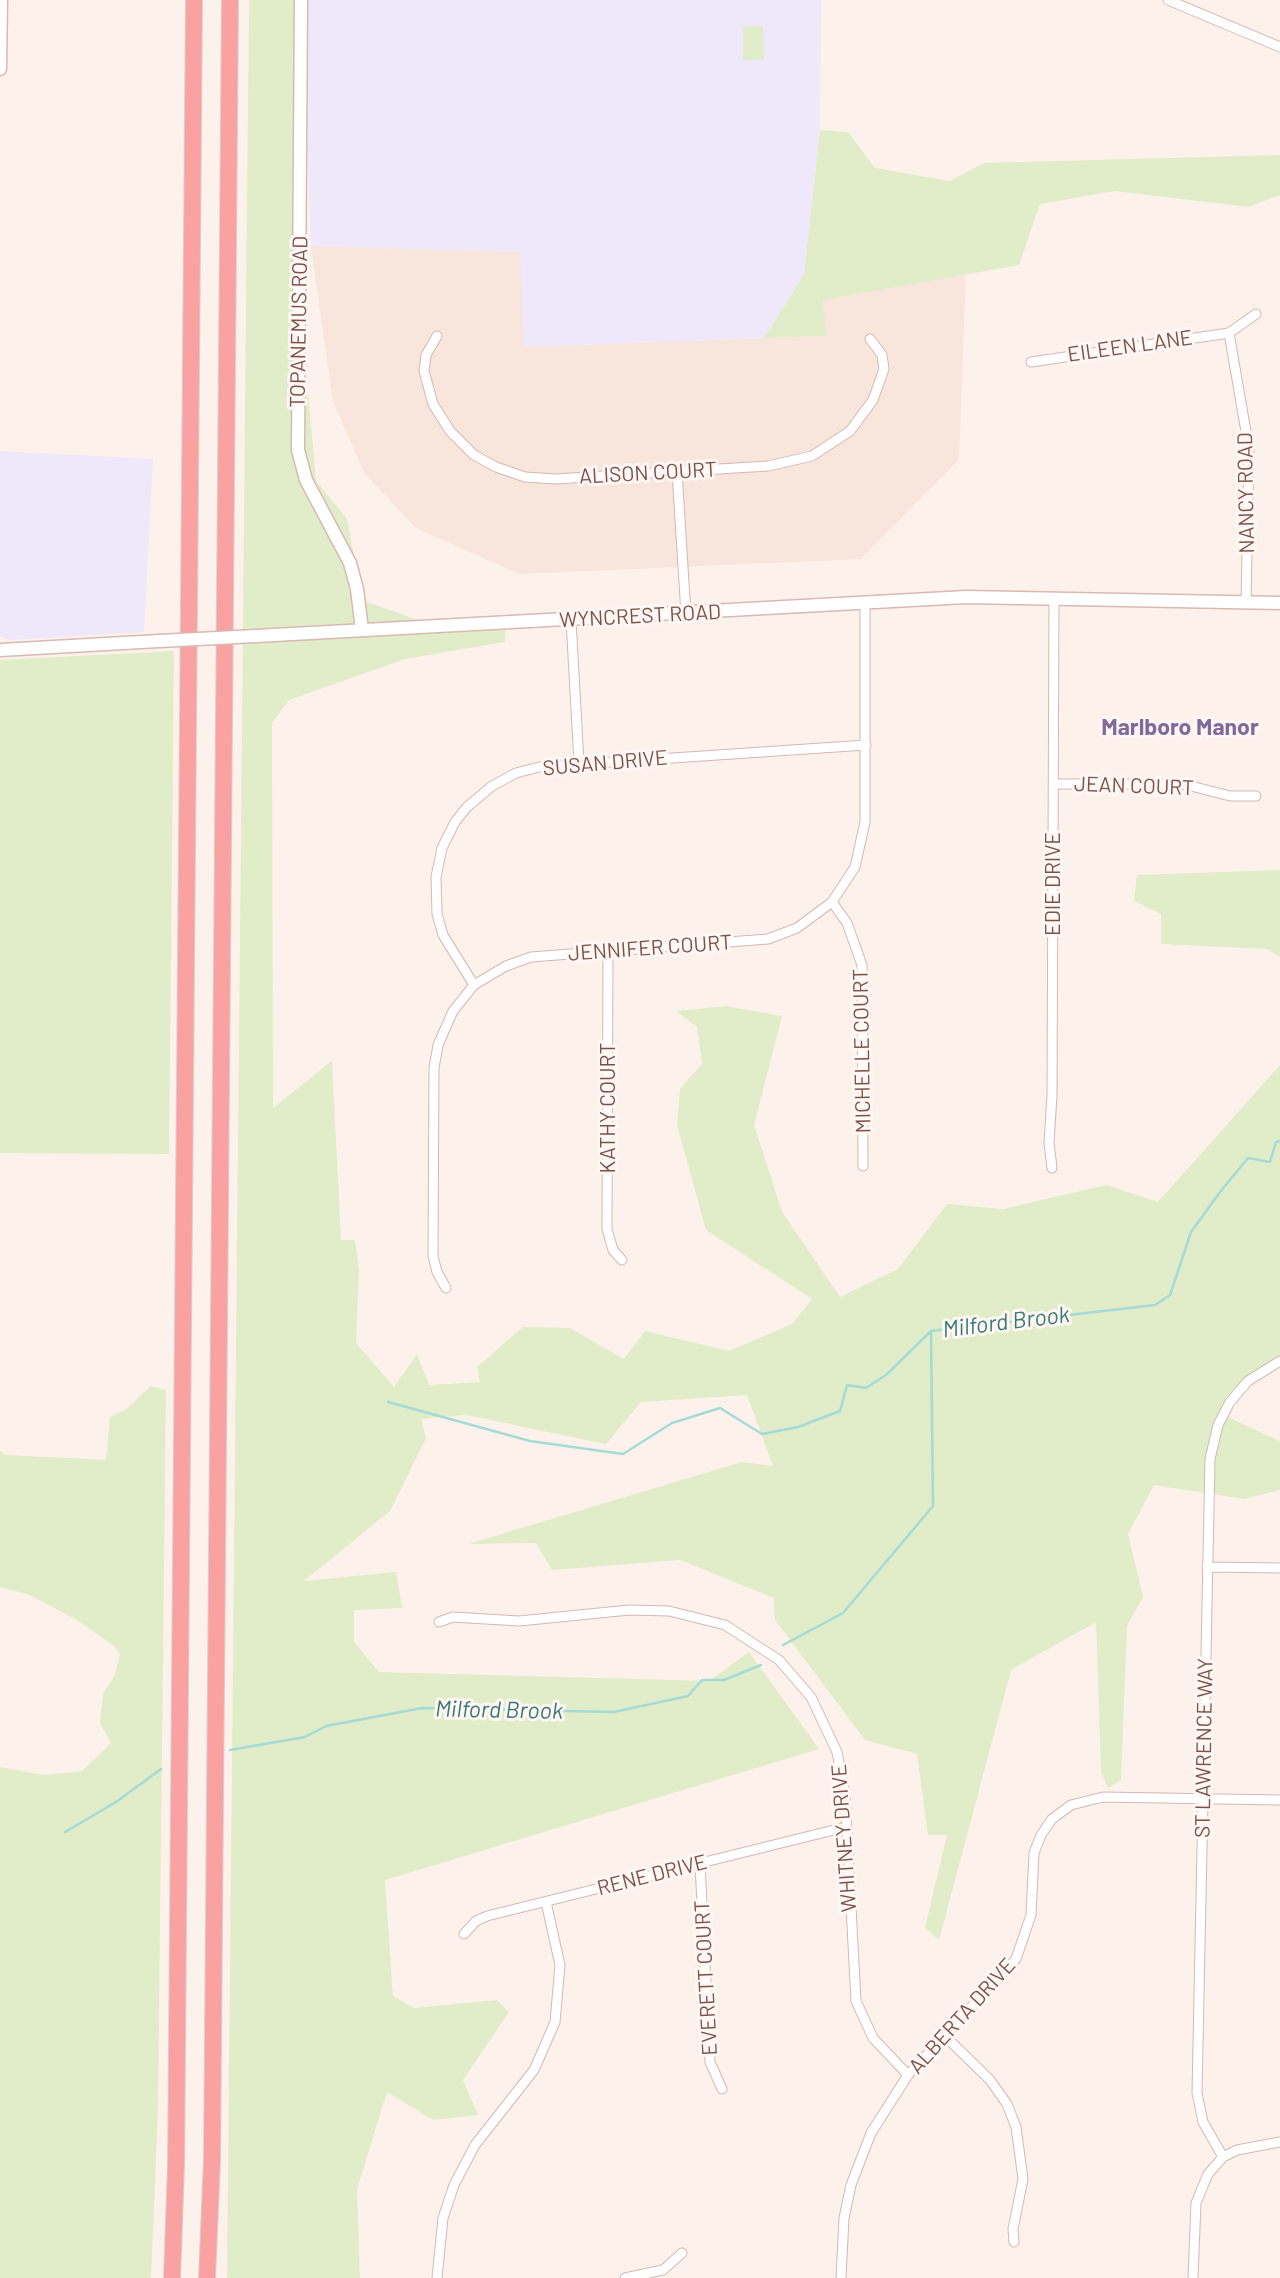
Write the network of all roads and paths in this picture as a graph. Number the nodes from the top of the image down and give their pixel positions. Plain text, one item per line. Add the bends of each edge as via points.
1 (1, 0) edge
2 (194, 0) edge
3 (230, 0) edge
4 (301, 0) edge
5 (1168, 0) edge
6 (1280, 47) edge
7 (0, 69) edge
8 (1256, 314) dead end
9 (1229, 333) junction
10 (437, 336) dead end
11 (870, 339) dead end
12 (1031, 362) dead end
13 (677, 472) junction
14 (1054, 600) junction
15 (1246, 603) junction
16 (1280, 603) edge
17 (865, 604) junction
18 (686, 614) junction
19 (571, 620) junction
20 (362, 630) junction
21 (4, 647) edge
22 (866, 746) junction
23 (579, 763) junction
24 (1054, 784) junction
25 (1255, 796) dead end
26 (831, 902) junction
27 (608, 951) junction
28 (474, 985) junction
29 (863, 1166) dead end
30 (1052, 1168) dead end
31 (622, 1260) dead end
32 (446, 1288) dead end
33 (1280, 1361) edge
34 (1208, 1567) junction
35 (1280, 1568) edge
36 (439, 1622) dead end
37 (1203, 1799) junction
38 (1280, 1800) edge
39 (846, 1827) junction
40 (700, 1864) junction
41 (546, 1902) junction
42 (464, 1934) dead end
43 (946, 2037) junction
44 (908, 2075) junction
45 (722, 2089) dead end
46 (1280, 2141) edge
47 (1223, 2157) junction
48 (1014, 2242) dead end
49 (682, 2253) dead end
50 (172, 2278) edge
51 (207, 2278) edge
52 (437, 2278) edge
53 (625, 2278) edge
54 (841, 2278) edge
55 (1193, 2278) edge

1 - 7 street
2 - 50 highway via 177,2138
3 - 51 highway via 212,2133
4 - 20 street, TOPANEMUS ROAD via 298,450 306,480 350,563
5 - 6 street
8 - 9 street
9 - 12 street, EILEEN LANE
9 - 15 street, NANCY ROAD via 1249,449
10 - 13 street, ALISON COURT via 424,360 430,397 450,431 482,460 538,478
11 - 13 street, ALISON COURT via 883,361 879,388 863,415 835,443 787,463
13 - 18 street
14 - 15 street, WYNCREST ROAD
14 - 17 street, WYNCREST ROAD via 966,597
14 - 24 street, EDIE DRIVE
15 - 16 street, WYNCREST ROAD
17 - 18 street, WYNCREST ROAD
17 - 22 street, JENNIFER COURT
18 - 19 street, WYNCREST ROAD
19 - 20 street, WYNCREST ROAD
19 - 23 street
20 - 21 street, WYNCREST ROAD, bridge
22 - 23 street, SUSAN DRIVE
22 - 26 street, JENNIFER COURT via 863,838 855,867
23 - 28 street, SUSAN DRIVE via 527,770 501,780 467,807 446,840 436,877 437,914 448,947
24 - 25 street, JEAN COURT via 1183,784 1230,796
24 - 30 street, EDIE DRIVE
26 - 27 street, JENNIFER COURT via 797,928 768,939
26 - 29 street, MICHELLE COURT via 847,923 862,965
27 - 28 street, JENNIFER COURT via 531,957
27 - 31 street, KATHY COURT via 607,1228 613,1250
28 - 32 street, JENNIFER COURT via 446,1025 434,1068 433,1256
33 - 34 street, ST LAWRENCE WAY via 1238,1391 1215,1434 1209,1474
34 - 35 street
34 - 37 street, ST LAWRENCE WAY
36 - 39 street, WHITNEY DRIVE via 453,1617 519,1621 644,1609 689,1614 725,1625 779,1660 822,1714 841,1764
37 - 38 street, ALBERTA DRIVE
37 - 43 street, ALBERTA DRIVE via 1092,1798 1071,1805 1052,1819 1034,1853 1031,1915 1020,1951
37 - 47 street, ST LAWRENCE WAY via 1197,2093 1203,2122
39 - 40 street, RENE DRIVE
39 - 44 street, WHITNEY DRIVE via 856,2001 873,2038
40 - 41 street, RENE DRIVE
40 - 45 street, EVERETT COURT via 710,2062
41 - 42 street, RENE DRIVE via 487,1916
41 - 52 street via 560,1965 555,2022 534,2070 475,2145 454,2185 441,2231
43 - 44 street, ALBERTA DRIVE
43 - 48 street via 995,2087 1016,2127 1023,2179
44 - 54 street, ALBERTA DRIVE via 878,2120 854,2176 844,2218
46 - 47 street via 1248,2146
47 - 55 street via 1204,2180 1196,2203
49 - 53 street via 663,2270

